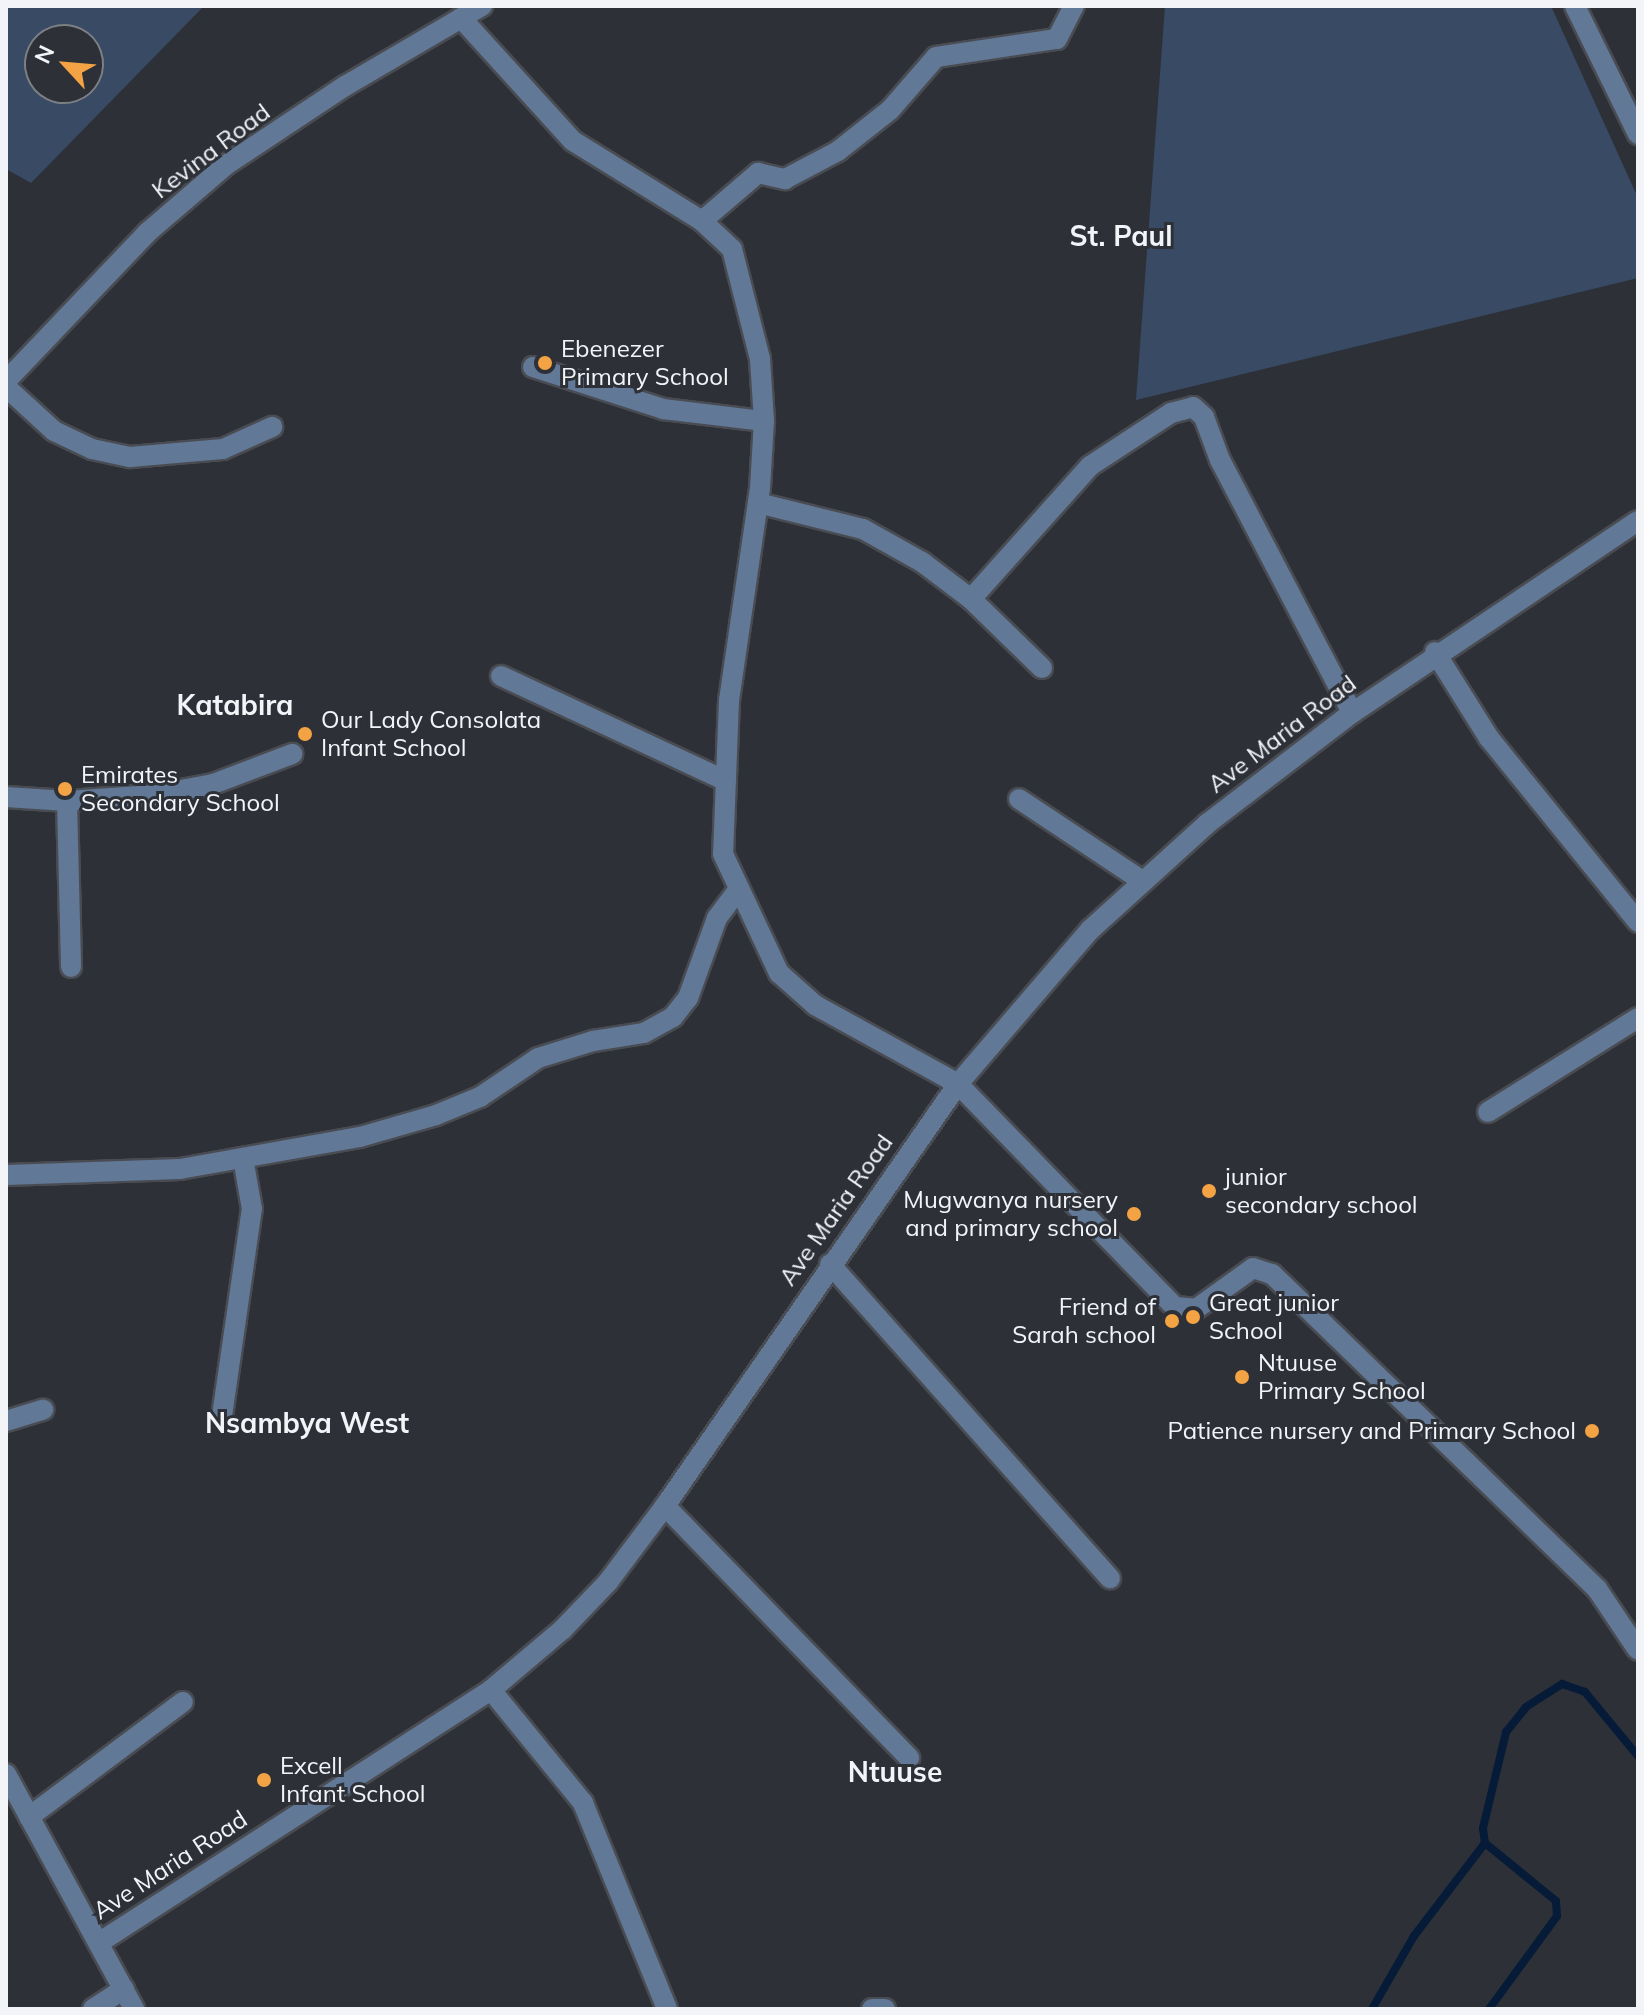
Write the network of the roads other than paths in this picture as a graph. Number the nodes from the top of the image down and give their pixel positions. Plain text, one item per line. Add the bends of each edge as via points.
1 (482, 6) edge
2 (1074, 6) edge
3 (1575, 6) edge
4 (461, 18) junction
5 (1638, 134) edge
6 (702, 221) junction
7 (533, 367) dead end
8 (6, 381) edge
9 (6, 387) edge
10 (764, 421) junction
11 (272, 427) dead end
12 (758, 503) junction
13 (1638, 521) edge
14 (971, 599) junction
15 (1435, 652) junction
16 (1042, 668) dead end
17 (501, 676) dead end
18 (1352, 713) junction
19 (292, 754) dead end
20 (726, 781) junction
21 (6, 797) edge
22 (1019, 799) dead end
23 (67, 801) junction
24 (1141, 880) junction
25 (737, 891) junction
26 (1638, 922) edge
27 (71, 967) dead end
28 (1638, 1018) edge
29 (958, 1084) junction
30 (1488, 1112) dead end
31 (243, 1158) junction
32 (6, 1175) edge
33 (830, 1264) junction
34 (43, 1410) dead end
35 (222, 1416) dead end
36 (6, 1421) edge
37 (665, 1506) junction
38 (1110, 1578) dead end
39 (1638, 1650) edge
40 (491, 1690) junction
41 (183, 1702) dead end
42 (909, 1758) dead end
43 (6, 1774) edge
44 (29, 1817) junction
45 (100, 1942) junction
46 (124, 1989) junction
47 (93, 2009) edge
48 (134, 2009) edge
49 (667, 2009) edge
50 (872, 2009) edge
51 (885, 2009) edge

1 - 4 street, Kevina Road
2 - 6 street via 1057,39 936,57 890,110 838,151 785,179 758,173
3 - 5 street
4 - 6 street via 573,141
4 - 8 street, Kevina Road via 226,165 148,232
6 - 10 street via 732,249 760,359
7 - 10 street via 663,409
9 - 11 street via 54,431 92,449 130,457 223,449
10 - 12 street
12 - 14 street via 863,529 936,571
12 - 20 street via 740,599
13 - 15 street, Ave Maria Road
14 - 16 street
14 - 18 street via 1090,466 1171,413 1193,407 1204,417 1220,460
15 - 18 street, Ave Maria Road
15 - 26 street via 1489,738
17 - 20 street
18 - 24 street, Ave Maria Road
19 - 23 street via 191,789
20 - 25 street via 723,854
21 - 23 street
22 - 24 street
23 - 27 street
24 - 29 street, Ave Maria Road via 1037,987
25 - 29 street via 788,984 815,1005
25 - 31 street via 717,918 688,998 673,1017 644,1033 538,1058 480,1097 436,1115 360,1137
28 - 30 street
29 - 33 street, Ave Maria Road
29 - 39 street via 1175,1307 1196,1309 1253,1268 1272,1274 1597,1589
31 - 32 street via 180,1169
31 - 35 street via 252,1209
33 - 37 street, Ave Maria Road
33 - 38 street
34 - 36 street
37 - 40 street, Ave Maria Road via 585,1607
37 - 42 street
40 - 45 street, Ave Maria Road
40 - 49 street via 583,1803
41 - 44 street
43 - 44 street
44 - 45 street
45 - 46 street
46 - 47 street
46 - 48 street
50 - 51 street

